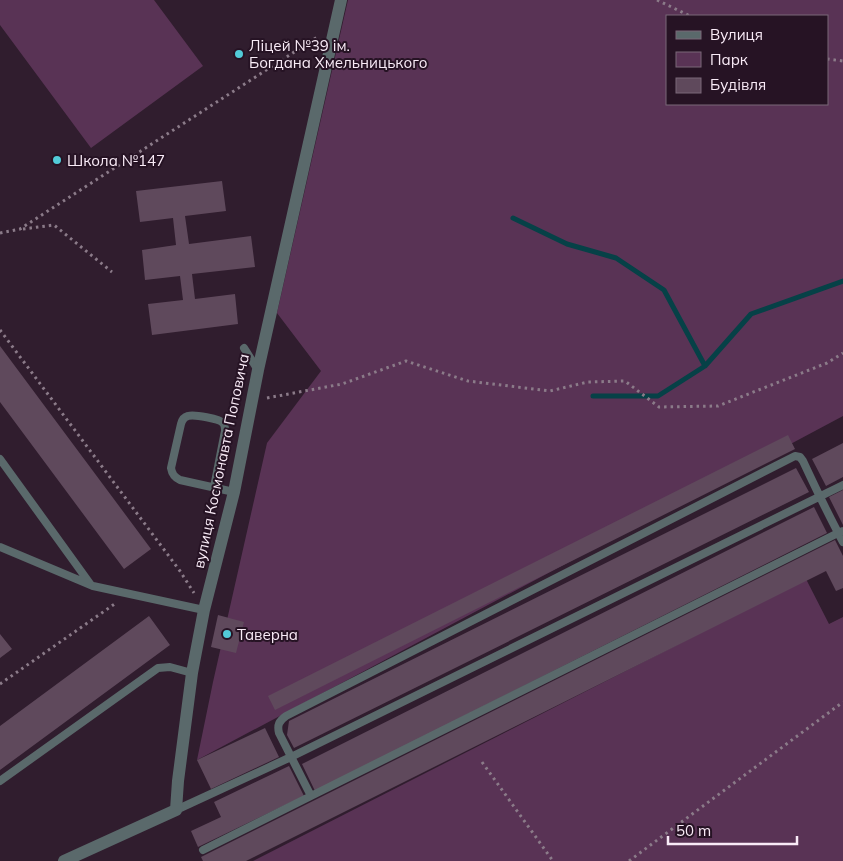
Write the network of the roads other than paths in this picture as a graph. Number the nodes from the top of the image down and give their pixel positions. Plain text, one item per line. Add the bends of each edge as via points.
1 (341, 0) edge
2 (244, 348) dead end
3 (258, 370) junction
4 (0, 459) edge
5 (843, 485) edge
6 (214, 487) junction
7 (234, 492) junction
8 (820, 497) junction
9 (841, 532) edge
10 (843, 542) edge
11 (0, 547) edge
12 (93, 586) junction
13 (204, 610) junction
14 (192, 673) junction
15 (291, 757) junction
16 (0, 781) edge
17 (311, 796) junction
18 (176, 810) junction
19 (204, 850) dead end
20 (64, 861) edge

1 - 3 street, вулиця Космонавта Поповича
2 - 3 lane
3 - 7 street, вулиця Космонавта Поповича
4 - 12 lane
5 - 8 lane
6 - 6 lane via 180,480 172,473 183,418 194,415 222,421 225,425
6 - 7 lane
7 - 13 street, вулиця Космонавта Поповича
8 - 9 lane
8 - 15 lane
8 - 15 lane via 800,457 790,458 286,716 277,727
9 - 10 lane
9 - 17 lane
11 - 12 lane
12 - 13 lane
13 - 14 street, вулиця Космонавта Поповича
14 - 16 lane via 158,668
14 - 18 street, вулиця Космонавта Поповича
15 - 17 lane
15 - 18 lane
17 - 19 lane
18 - 20 street

